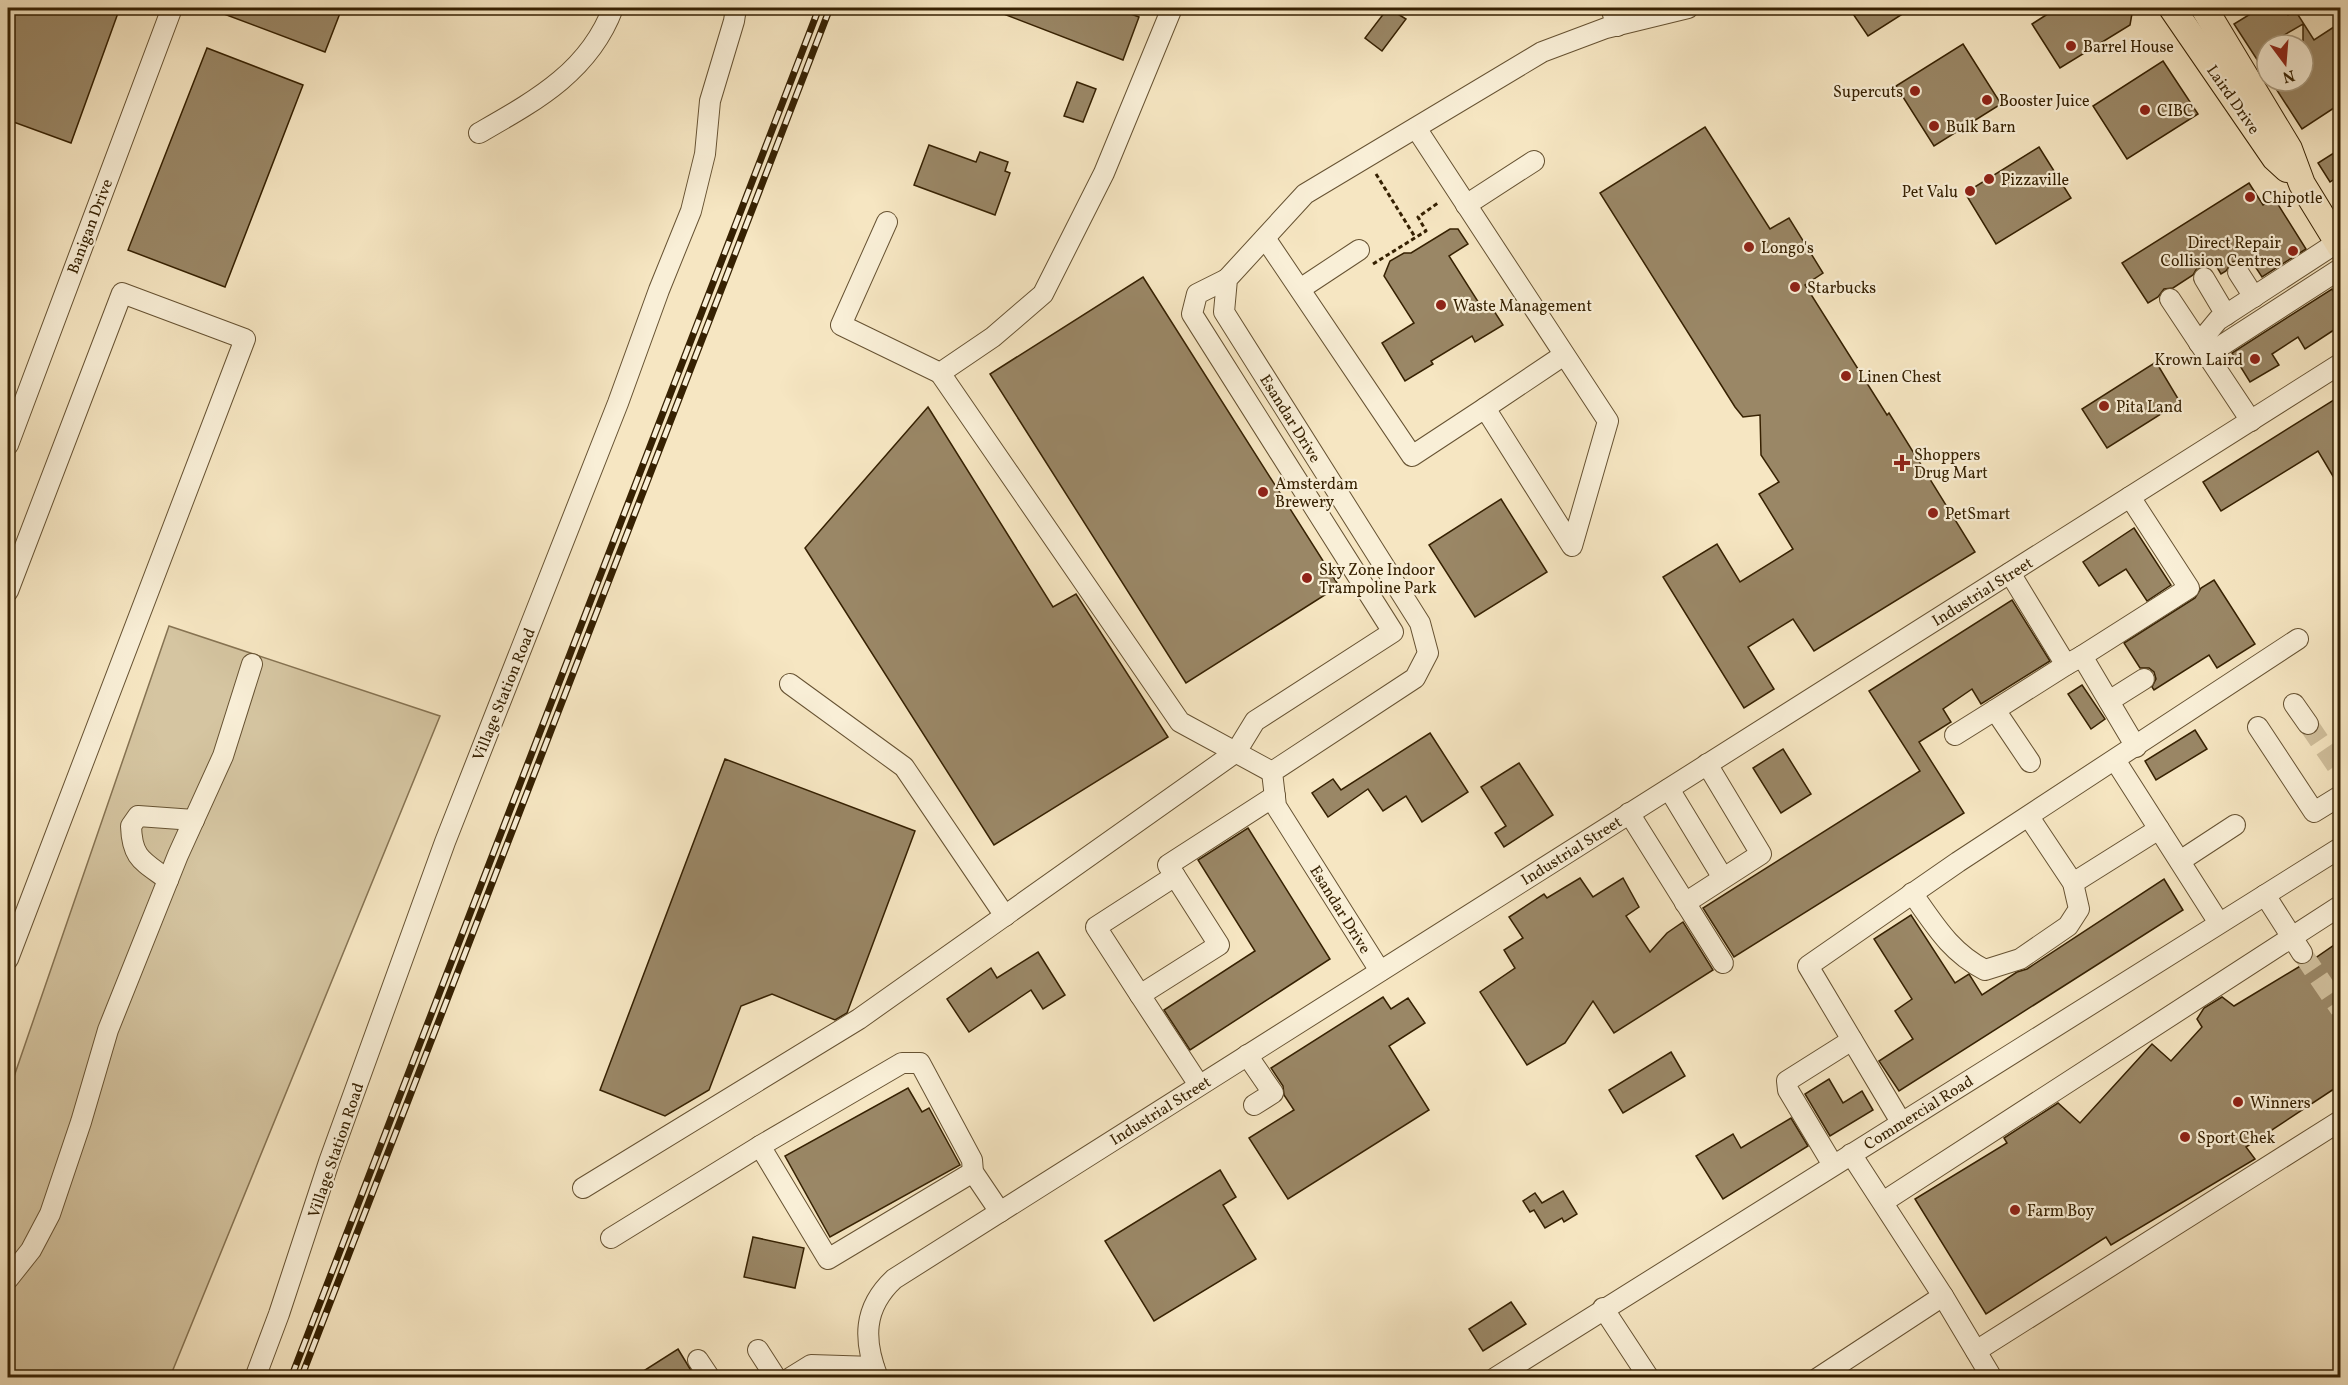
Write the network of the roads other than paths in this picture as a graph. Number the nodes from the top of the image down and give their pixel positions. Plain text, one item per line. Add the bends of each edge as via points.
1 (172, 8) edge
2 (612, 8) edge
3 (736, 8) edge
4 (1688, 8) edge
5 (2172, 8) edge
6 (2205, 8) edge
7 (1169, 16) edge
8 (1614, 17) edge
9 (1416, 128) junction
10 (478, 133) dead end
11 (1534, 161) dead end
12 (2302, 184) junction
13 (1466, 205) junction
14 (887, 222) dead end
15 (1265, 238) junction
16 (2339, 244) edge
17 (1364, 258) road end
18 (2340, 268) edge
19 (2238, 272) dead end
20 (2204, 278) dead end
21 (1227, 279) junction
22 (1300, 289) junction
23 (2254, 297) junction
24 (2170, 299) dead end
25 (2226, 315) junction
26 (2203, 349) junction
27 (1564, 356) junction
28 (2340, 364) edge
29 (940, 373) junction
30 (1485, 408) junction
31 (2251, 421) junction
32 (8, 445) edge
33 (2130, 497) junction
34 (2010, 573) junction
35 (8, 591) edge
36 (2298, 639) dead end
37 (2074, 661) junction
38 (252, 664) dead end
39 (2144, 679) dead end
40 (790, 684) dead end
41 (2109, 701) junction
42 (2294, 704) dead end
43 (1995, 710) junction
44 (2308, 724) tunnel mouth
45 (2258, 728) dead end
46 (1954, 735) dead end
47 (2136, 747) junction
48 (1236, 752) junction
49 (2115, 760) junction
50 (2030, 762) dead end
51 (1707, 764) junction
52 (1272, 772) junction
53 (1669, 789) junction
54 (1275, 796) junction
55 (2340, 796) edge
56 (1629, 813) junction
57 (2029, 817) junction
58 (194, 820) junction
59 (2235, 825) dead end
60 (2159, 829) junction
61 (2340, 848) edge
62 (2180, 861) junction
63 (1175, 876) junction
64 (1723, 878) junction
65 (168, 879) junction
66 (2073, 883) junction
67 (1912, 893) junction
68 (2265, 895) junction
69 (1685, 903) junction
70 (2340, 906) edge
71 (1005, 916) junction
72 (2219, 923) junction
73 (2297, 945) junction
74 (8, 959) edge
75 (1723, 963) dead end
76 (1380, 971) junction
77 (1140, 995) junction
78 (1852, 1040) junction
79 (1247, 1055) junction
80 (1199, 1085) junction
81 (1254, 1105) dead end
82 (2340, 1121) edge
83 (1901, 1122) junction
84 (760, 1146) junction
85 (1851, 1154) junction
86 (1833, 1165) junction
87 (973, 1172) junction
88 (583, 1188) dead end
89 (1882, 1202) junction
90 (1000, 1212) junction
91 (611, 1238) dead end
92 (8, 1278) edge
93 (1943, 1296) junction
94 (1603, 1308) junction
95 (758, 1350) dead end
96 (1976, 1350) junction
97 (698, 1360) dead end
98 (876, 1372) edge
99 (1642, 1375) edge
100 (255, 1377) edge
101 (710, 1377) edge
102 (776, 1377) edge
103 (790, 1377) edge
104 (1496, 1377) edge
105 (1818, 1377) edge
106 (1992, 1377) edge

1 - 32 street, Banigan Drive
2 - 10 street via 602,32 578,67 528,105
3 - 100 street, Village Station Road via 710,101 705,154 691,212 445,842
4 - 8 street
5 - 12 main road, Laird Drive via 2275,158
6 - 12 main road, Laird Drive via 2289,149
7 - 29 street via 1104,173 1043,294 993,337
8 - 9 street via 1542,52
9 - 13 street
9 - 15 street via 1305,194
11 - 13 street
12 - 16 main road, Laird Drive
13 - 27 street
14 - 29 street via 842,326
15 - 21 street
15 - 22 street
16 - 23 street
17 - 22 street
18 - 26 street
19 - 23 street
20 - 25 street
21 - 48 street via 1197,294 1192,314 1393,632 1255,721
21 - 52 street, Esandar Drive via 1224,312 1420,623 1428,653 1415,678
22 - 30 street via 1412,456
23 - 25 street
24 - 26 street
25 - 26 street via 2218,320
26 - 31 street
27 - 30 street
27 - 30 street via 1608,422 1572,546
28 - 31 street, Industrial Street
29 - 48 street via 1180,722
31 - 33 street, Industrial Street
33 - 34 street, Industrial Street
33 - 37 street via 2189,588
34 - 37 street
34 - 51 street, Industrial Street
35 - 74 street via 122,292 245,339
36 - 47 street
37 - 41 street
37 - 43 street
38 - 58 street via 223,756
39 - 41 street
40 - 71 street via 904,767
41 - 47 street
42 - 44 street
43 - 46 street
43 - 50 street
45 - 55 street via 2314,812
47 - 49 street
48 - 52 street
48 - 71 street
49 - 57 street
49 - 60 street
51 - 53 street, Industrial Street
51 - 64 street via 1761,854
52 - 54 street, Esandar Drive
53 - 56 street, Industrial Street
53 - 64 street
54 - 63 street via 1167,865
54 - 76 street, Esandar Drive via 1276,806
56 - 69 street
56 - 76 street, Industrial Street
57 - 66 street
57 - 67 street
58 - 65 street
58 - 65 street via 138,816 130,826 132,845 141,860
59 - 62 street
60 - 62 street
60 - 66 street
61 - 68 street, Commercial Road
62 - 72 street
63 - 77 street via 1096,927
63 - 77 street via 1219,945
64 - 69 street
65 - 92 street via 108,1030 50,1214 31,1250
66 - 67 street via 2079,909 2068,926 2020,959 1985,970 1966,960 1947,942
67 - 78 street via 1808,966
68 - 72 street, Commercial Road
68 - 73 street
69 - 75 street
70 - 73 street
71 - 88 street via 859,1019
72 - 83 street, Commercial Road
73 - 89 street
76 - 79 street, Industrial Street
77 - 80 street
78 - 83 street
78 - 86 street via 1787,1081 1788,1090
79 - 80 street, Industrial Street
79 - 81 street via 1273,1093
80 - 90 street, Industrial Street
82 - 96 street
83 - 85 street, Commercial Road
84 - 87 street via 828,1259
84 - 87 street via 902,1063 920,1063 972,1160
84 - 91 street
85 - 86 street, Commercial Road
85 - 89 street
86 - 94 street, Commercial Road
87 - 90 street
89 - 93 street
90 - 98 street, Industrial Street via 884,1288 867,1324
93 - 96 street
93 - 105 street
94 - 99 street
94 - 104 street, Commercial Road
95 - 102 street
96 - 106 street
97 - 101 street
98 - 103 street via 811,1365

